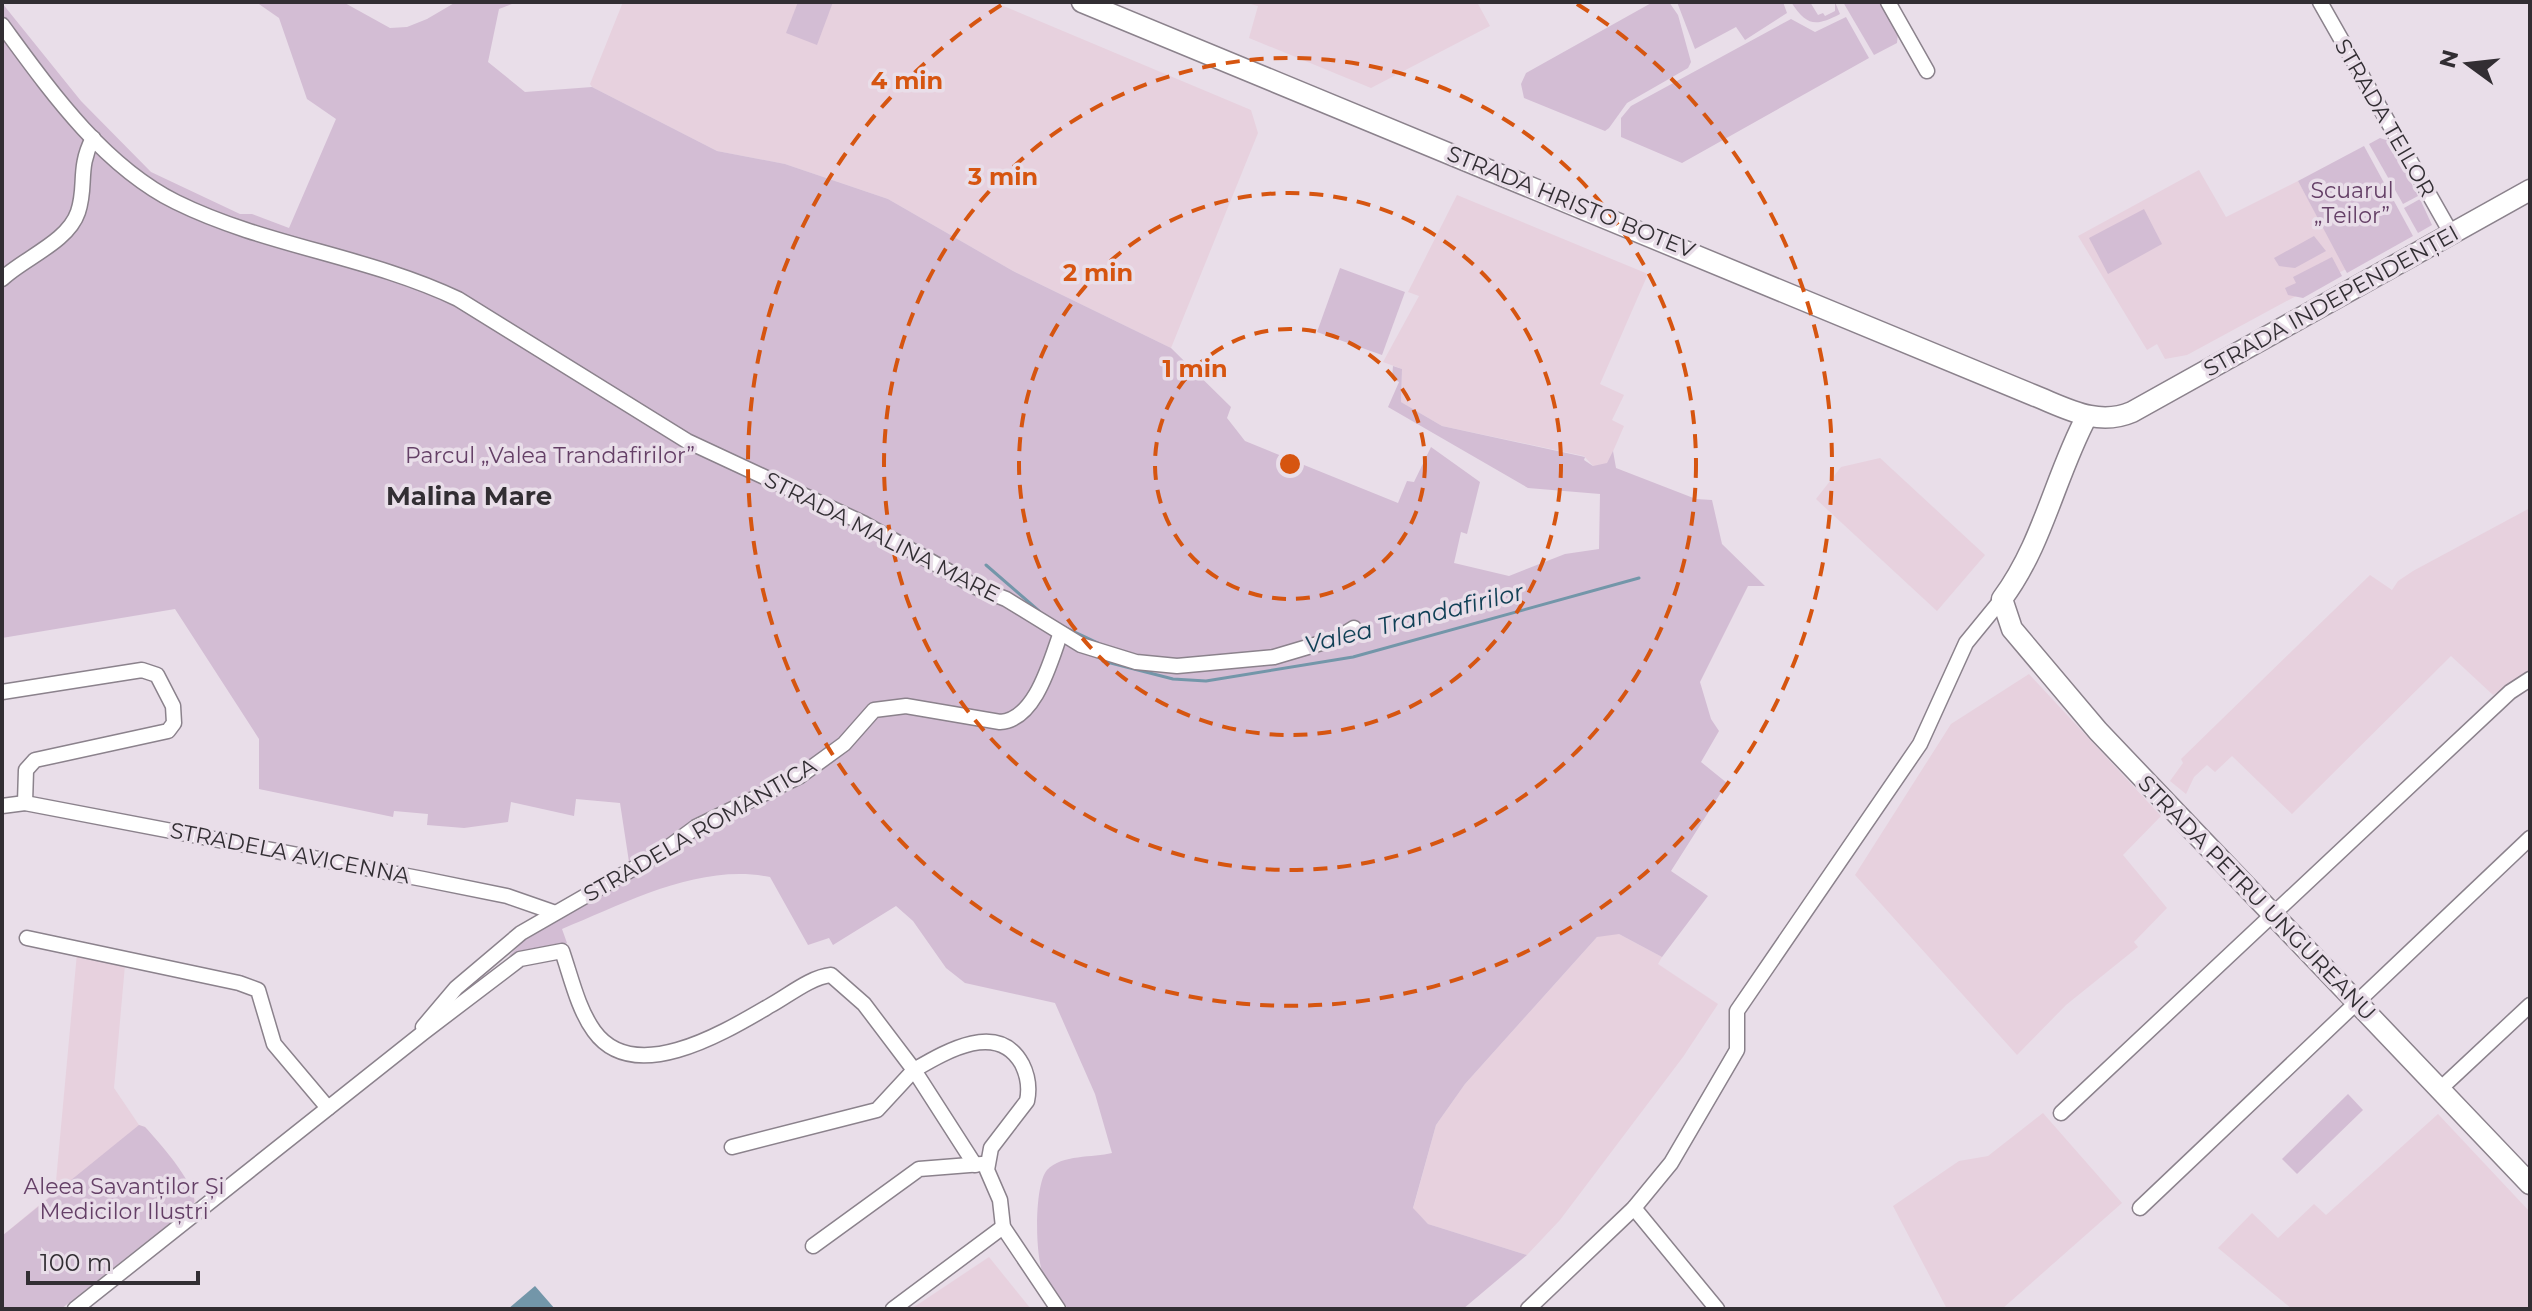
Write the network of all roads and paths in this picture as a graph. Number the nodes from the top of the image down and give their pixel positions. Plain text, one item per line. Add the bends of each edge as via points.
1 (1082, 2) edge
2 (1888, 2) edge
3 (2320, 2) edge
4 (2, 25) edge
5 (1927, 71) dead end
6 (93, 138) junction
7 (2530, 190) edge
8 (2451, 233) junction
9 (2, 279) edge
10 (2087, 416) junction
11 (2002, 599) junction
12 (1354, 628) dead end
13 (1060, 635) junction
14 (2530, 679) edge
15 (2, 692) edge
16 (25, 803) junction
17 (2, 806) edge
18 (2530, 838) edge
19 (553, 912) junction
20 (2272, 914) junction
21 (27, 938) dead end
22 (2358, 1003) junction
23 (2530, 1005) edge
24 (417, 1037) junction
25 (914, 1070) junction
26 (2439, 1090) junction
27 (328, 1108) junction
28 (2061, 1113) dead end
29 (732, 1147) dead end
30 (981, 1164) junction
31 (2528, 1179) edge
32 (1634, 1208) junction
33 (2140, 1208) dead end
34 (1003, 1227) junction
35 (813, 1246) dead end
36 (75, 1309) edge
37 (893, 1309) edge
38 (1058, 1309) edge
39 (1528, 1309) edge
40 (1717, 1309) edge

1 - 10 main road, STRADA HRISTO BOTEV
2 - 5 street
3 - 8 street, STRADA TEILOR
4 - 6 street, STRADA MALINA MARE
6 - 9 street via 81,169 77,215 67,229
6 - 13 street, STRADA MALINA MARE via 173,201 458,299 687,441 863,523 1006,599
7 - 8 main road, STRADA INDEPENDENȚEI
8 - 10 main road, STRADA INDEPENDENȚEI via 2132,412 2107,419
10 - 11 main road via 2030,557
11 - 20 main road, STRADA PETRU UNGUREANU via 2012,629 2098,731
11 - 32 street via 1966,643 1920,744 1737,1011 1733,1058 1680,1150
12 - 13 street, STRADA MALINA MARE via 1274,657 1177,666 1136,662
13 - 19 street, STRADELA ROMANTICA via 1035,694 1014,719 1000,722 906,706 874,710 844,744 800,776 696,827 662,852
14 - 20 street
15 - 16 street via 150,670 164,684 173,706 174,723 168,731 35,760 26,770
16 - 17 street, STRADELA AVICENNA
16 - 19 street, STRADELA AVICENNA via 507,896
18 - 22 street
19 - 24 street, STRADELA ROMANTICA via 456,988
20 - 22 main road, STRADA PETRU UNGUREANU
20 - 28 street
21 - 27 street via 258,990 274,1044
22 - 26 main road, STRADA PETRU UNGUREANU
22 - 33 street
23 - 26 street
24 - 25 street via 520,959 562,951 594,1031 619,1048 659,1055 689,1047 831,975 864,1004
24 - 27 street
25 - 29 street via 877,1110
25 - 30 street
25 - 30 street via 988,1040 1018,1057 1028,1081 1027,1101
26 - 31 main road, STRADA PETRU UNGUREANU
27 - 36 street
30 - 34 street via 1000,1200
30 - 35 street via 919,1169
32 - 39 street
32 - 40 street
34 - 37 street
34 - 38 street

